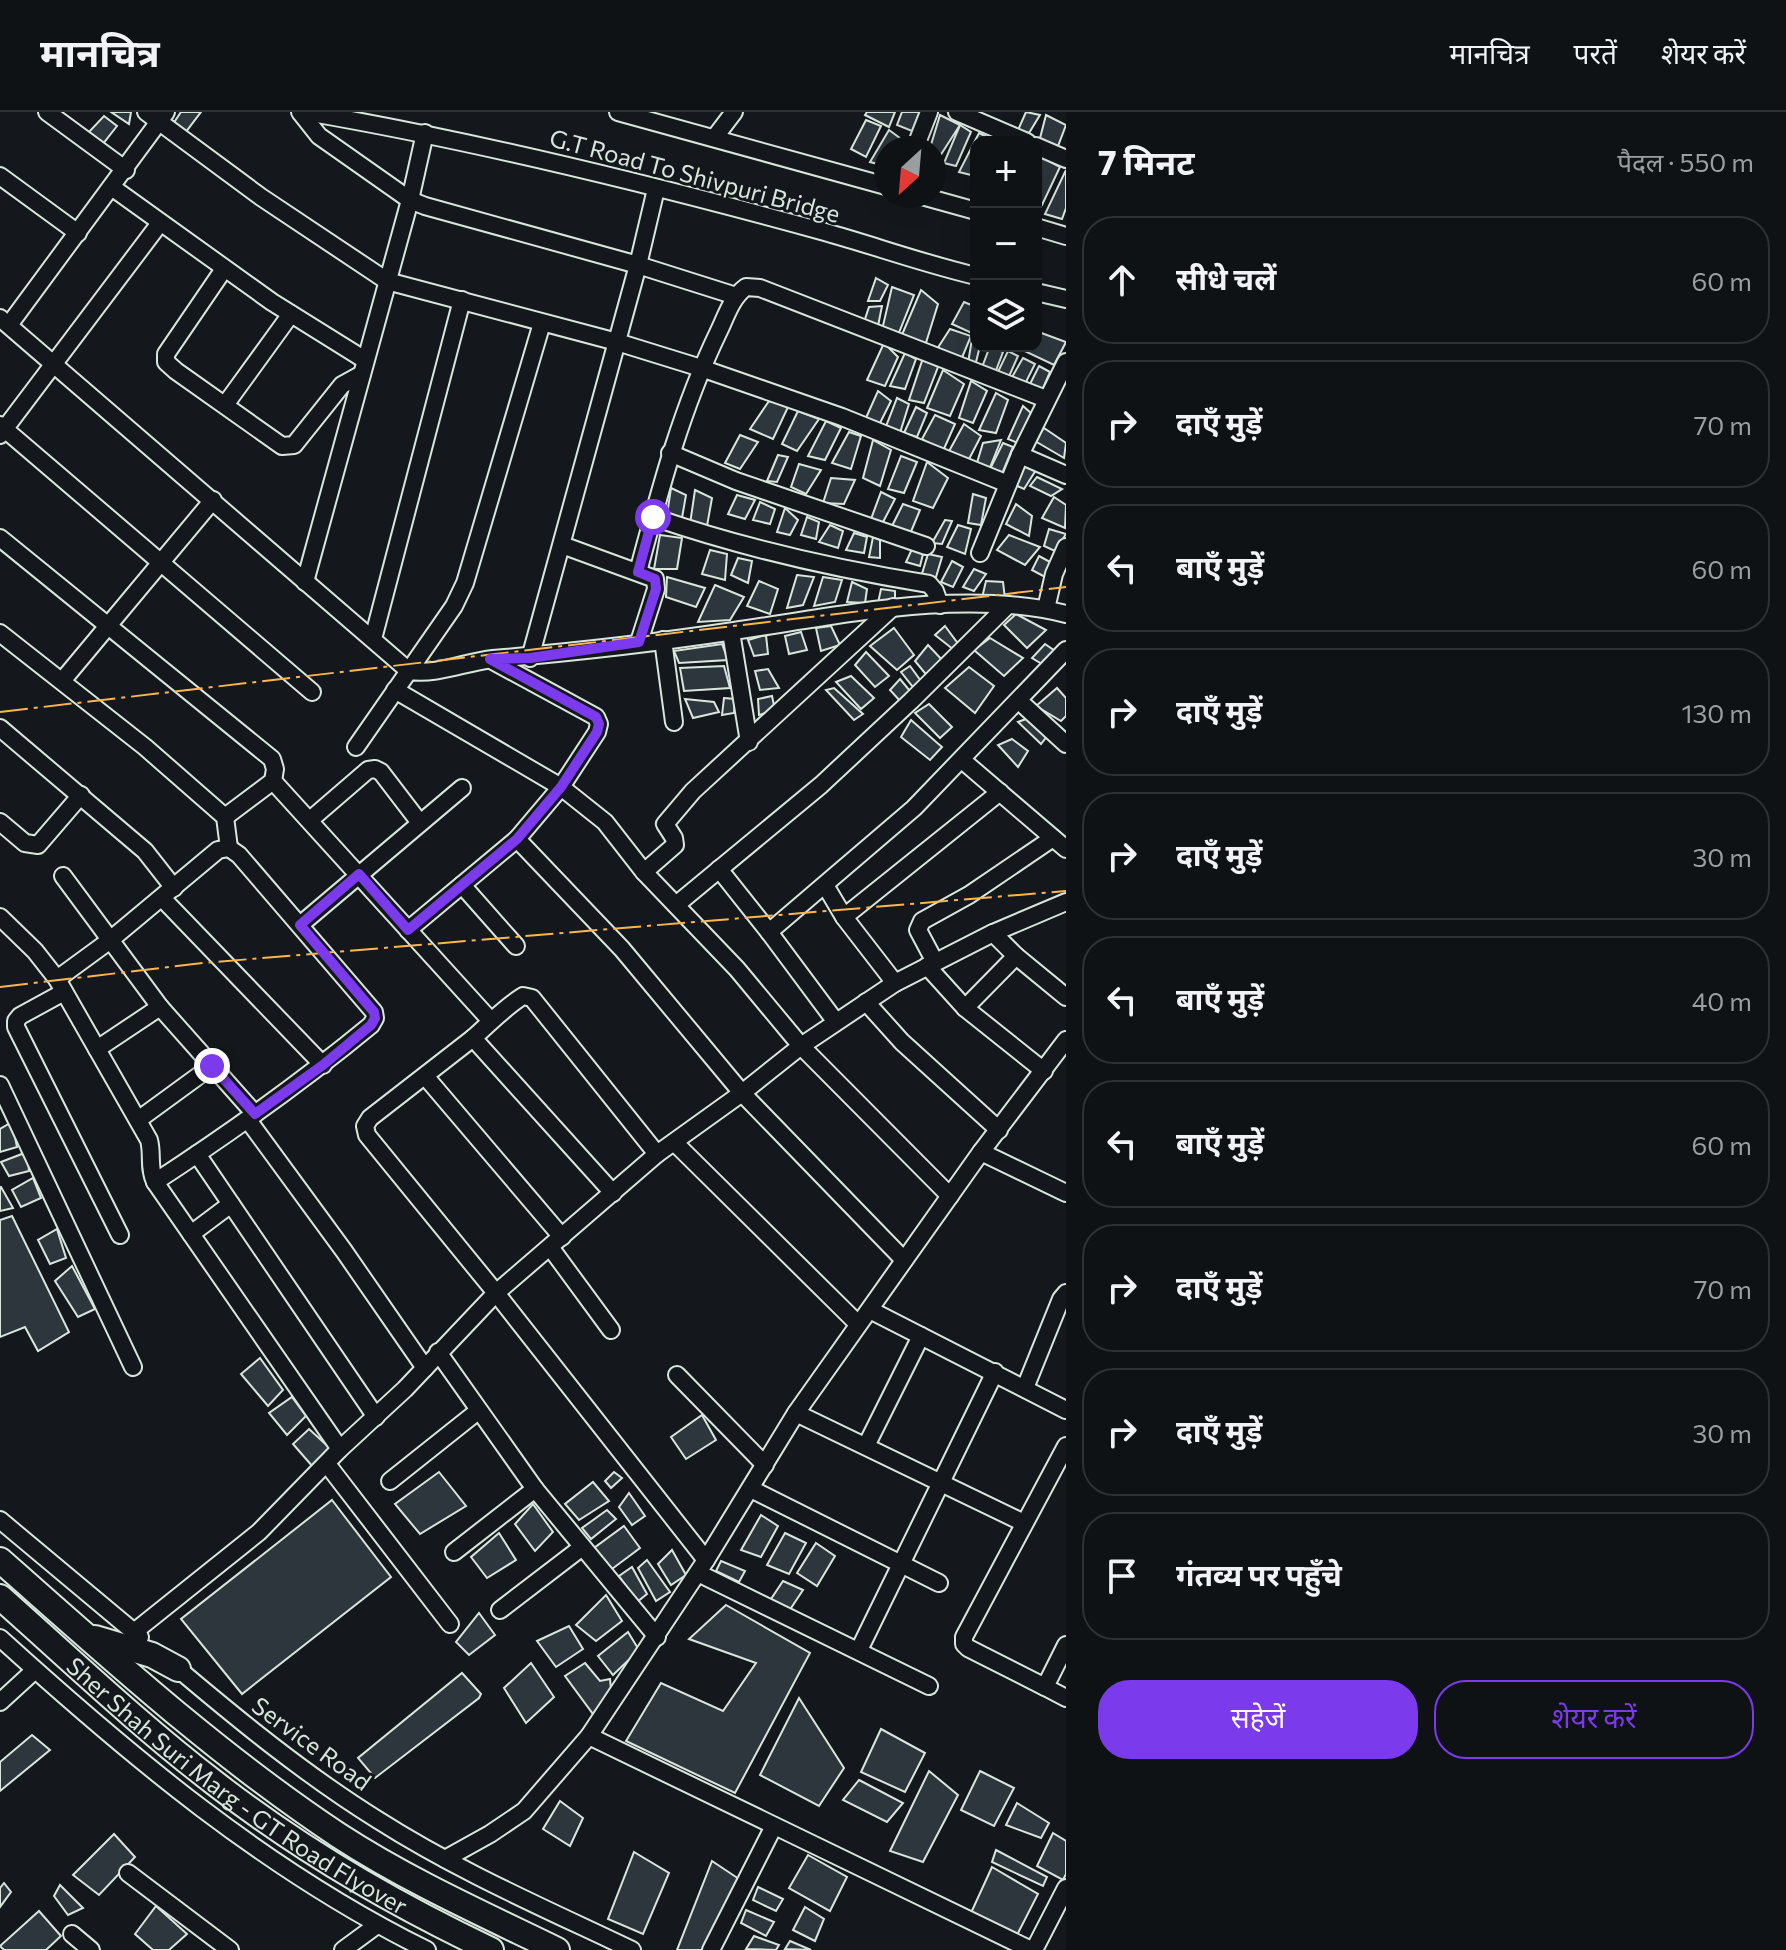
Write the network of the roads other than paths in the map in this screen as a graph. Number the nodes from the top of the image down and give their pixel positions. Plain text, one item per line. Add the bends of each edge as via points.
1 (47, 112) edge
2 (303, 112) edge
3 (734, 112) edge
4 (929, 112) edge
5 (957, 112) edge
6 (623, 113) edge
7 (157, 115) edge
8 (425, 133) junction
9 (920, 136) edge
10 (1013, 136) edge
11 (715, 137) junction
12 (1042, 149) edge
13 (1066, 159) edge
14 (126, 170) junction
15 (0, 176) edge
16 (874, 183) edge
17 (113, 188) junction
18 (656, 189) junction
19 (410, 200) junction
20 (946, 203) edge
21 (970, 209) edge
22 (160, 223) junction
23 (1042, 229) edge
24 (78, 233) junction
25 (1066, 236) edge
26 (638, 265) junction
27 (224, 269) junction
28 (970, 274) edge
29 (387, 281) junction
30 (1042, 293) edge
31 (736, 296) junction
32 (1066, 299) edge
33 (462, 300) junction
34 (291, 314) junction
35 (4, 322) edge
36 (542, 323) junction
37 (617, 342) junction
38 (1066, 362) edge
39 (54, 363) junction
40 (363, 367) junction
41 (701, 368) junction
42 (1046, 399) junction
43 (225, 405) junction
44 (1, 430) edge
45 (670, 453) junction
46 (1020, 455) junction
47 (1066, 475) edge
48 (1008, 484) junction
49 (213, 500) junction
50 (653, 517) junction
51 (0, 538) edge
52 (562, 545) junction
53 (926, 546) dead end
54 (1066, 547) edge
55 (980, 553) dead end
56 (160, 563) junction
57 (638, 572) junction
58 (305, 582) junction
59 (940, 605) junction
60 (1008, 605) junction
61 (893, 607) junction
62 (1046, 609) junction
63 (1066, 614) edge
64 (108, 625) junction
65 (731, 632) junction
66 (0, 633) edge
67 (373, 639) junction
68 (663, 640) junction
69 (639, 642) junction
70 (1066, 650) edge
71 (530, 658) junction
72 (490, 659) junction
73 (409, 671) junction
74 (62, 681) junction
75 (395, 690) junction
76 (312, 692) dead end
77 (1019, 701) junction
78 (674, 722) dead end
79 (0, 728) edge
80 (749, 742) junction
81 (1066, 744) edge
82 (356, 747) dead end
83 (962, 760) junction
84 (273, 781) junction
85 (561, 787) junction
86 (462, 788) dead end
87 (1000, 792) junction
88 (81, 795) junction
89 (225, 817) junction
90 (310, 820) junction
91 (0, 822) edge
92 (420, 823) junction
93 (517, 839) junction
94 (1060, 843) edge
95 (229, 848) junction
96 (719, 869) junction
97 (644, 872) junction
98 (359, 874) junction
99 (63, 876) dead end
100 (462, 885) junction
101 (825, 885) junction
102 (168, 893) junction
103 (1065, 904) edge
104 (676, 905) junction
105 (0, 917) edge
106 (844, 917) junction
107 (300, 925) junction
108 (408, 930) junction
109 (769, 932) junction
110 (993, 933) junction
111 (109, 941) junction
112 (516, 946) dead end
113 (1016, 956) junction
114 (931, 964) junction
115 (895, 983) junction
116 (60, 986) junction
117 (1066, 997) edge
118 (866, 1002) junction
119 (160, 1007) junction
120 (965, 1008) junction
121 (491, 1021) junction
122 (836, 1022) junction
123 (473, 1038) junction
124 (1066, 1040) edge
125 (801, 1046) junction
126 (97, 1049) junction
127 (323, 1065) junction
128 (212, 1066) junction
129 (1044, 1071) junction
130 (425, 1076) junction
131 (0, 1085) edge
132 (742, 1093) junction
133 (252, 1117) junction
134 (138, 1120) junction
135 (999, 1130) junction
136 (675, 1143) junction
137 (981, 1152) junction
138 (197, 1154) junction
139 (657, 1154) junction
140 (155, 1182) junction
141 (613, 1193) junction
142 (1066, 1193) edge
143 (950, 1196) junction
144 (231, 1204) junction
145 (191, 1234) junction
146 (120, 1235) dead end
147 (556, 1242) junction
148 (904, 1260) junction
149 (496, 1293) junction
150 (1066, 1293) edge
151 (870, 1310) junction
152 (858, 1324) junction
153 (611, 1330) dead end
154 (921, 1336) junction
155 (438, 1352) junction
156 (133, 1367) dead end
157 (425, 1368) junction
158 (995, 1372) junction
159 (677, 1375) dead end
160 (1025, 1388) junction
161 (1066, 1410) edge
162 (478, 1411) junction
163 (796, 1413) junction
164 (376, 1417) junction
165 (866, 1446) junction
166 (1066, 1446) edge
167 (340, 1449) junction
168 (327, 1464) junction
169 (765, 1465) junction
170 (390, 1481) dead end
171 (941, 1482) junction
172 (535, 1489) junction
173 (751, 1489) junction
174 (0, 1520) edge
175 (1024, 1523) junction
176 (581, 1548) junction
177 (454, 1552) dead end
178 (0, 1560) edge
179 (899, 1563) junction
180 (702, 1567) junction
181 (939, 1583) dead end
182 (0, 1597) edge
183 (500, 1610) dead end
184 (69, 1621) junction
185 (450, 1624) dead end
186 (134, 1632) junction
187 (657, 1637) junction
188 (0, 1638) edge
189 (1066, 1645) edge
190 (859, 1650) junction
191 (178, 1669) junction
192 (35, 1670) junction
193 (929, 1686) dead end
194 (1045, 1687) junction
195 (1066, 1698) edge
196 (0, 1702) edge
197 (589, 1736) junction
198 (774, 1826) junction
199 (445, 1859) junction
200 (128, 1873) dead end
201 (1066, 1888) edge
202 (377, 1925) junction
203 (72, 1934) dead end
204 (91, 1950) edge
205 (230, 1950) edge
206 (343, 1950) edge
207 (427, 1950) edge
208 (491, 1950) edge
209 (557, 1950) edge
210 (632, 1950) edge
211 (711, 1950) edge
212 (1033, 1950) edge

1 - 14 street
2 - 8 street, G.T Road To Shivpuri Bridge
2 - 19 street via 319,136
3 - 11 street
4 - 9 street
5 - 10 street
6 - 11 street
7 - 14 street
7 - 29 street via 261,197
8 - 18 street, G.T Road To Shivpuri Bridge
8 - 19 street
11 - 16 street
12 - 13 street
14 - 17 street
15 - 24 street
17 - 22 street
17 - 24 street
18 - 26 street
18 - 28 street, G.T Road To Shivpuri Bridge
19 - 26 street
19 - 29 street
20 - 21 street
22 - 27 street
22 - 39 street
23 - 25 street
24 - 35 street
26 - 31 street
26 - 37 street
27 - 34 street
27 - 43 street via 165,358
29 - 33 street
29 - 40 street
30 - 32 street
31 - 41 street
31 - 42 street via 746,287 760,288
33 - 36 street
33 - 67 street
34 - 40 street
34 - 43 street
35 - 39 street
36 - 37 street
36 - 73 street via 465,583
37 - 41 street
37 - 52 street
38 - 42 street
39 - 44 street
39 - 49 street
40 - 43 street via 290,447
40 - 58 street
41 - 45 street
41 - 48 street via 842,417
42 - 46 street
44 - 56 street
45 - 50 street
45 - 53 street
46 - 47 street
46 - 48 street
48 - 55 street
49 - 56 street
49 - 58 street
50 - 57 street
50 - 59 street via 748,548 929,584
51 - 64 street
52 - 57 street
52 - 71 street
54 - 62 street
56 - 64 street
56 - 76 street
57 - 69 street via 655,579 656,589
58 - 67 street
59 - 60 street
59 - 61 street
60 - 62 street
60 - 96 street via 821,785
61 - 65 street
61 - 80 street
62 - 63 street
64 - 74 street
64 - 84 street via 272,759
65 - 68 street
65 - 80 street
66 - 74 street
67 - 73 street
68 - 69 street
68 - 78 street
69 - 71 street
70 - 77 street
71 - 72 street
72 - 73 street
72 - 85 street via 596,717 597,732
73 - 75 street
74 - 89 street
75 - 82 street
75 - 85 street
77 - 81 street
77 - 83 street
79 - 88 street
80 - 97 street via 667,820 675,845
83 - 87 street
83 - 101 street
84 - 89 street
84 - 90 street
85 - 93 street
85 - 97 street via 605,822
86 - 92 street
87 - 94 street
87 - 106 street
88 - 91 street via 38,845 25,843
88 - 102 street via 145,851
89 - 95 street
90 - 92 street via 375,769
90 - 98 street
92 - 98 street
93 - 100 street
93 - 132 street via 622,949
94 - 114 street via 922,921 918,930
95 - 102 street via 218,850
95 - 107 street
96 - 104 street
96 - 109 street
97 - 104 street
98 - 107 street
98 - 108 street
99 - 111 street
100 - 108 street
100 - 112 street
101 - 106 street
101 - 109 street
102 - 111 street
102 - 127 street
103 - 110 street
104 - 125 street
105 - 116 street via 35,951
106 - 115 street
107 - 127 street via 375,1018
108 - 121 street
109 - 122 street
110 - 113 street
110 - 114 street
111 - 116 street
111 - 119 street
113 - 117 street
113 - 120 street
114 - 115 street
114 - 120 street
115 - 118 street
116 - 126 street
116 - 146 street via 20,1016 16,1027
118 - 122 street
118 - 135 street
119 - 126 street
119 - 128 street
120 - 129 street
121 - 123 street
121 - 139 street via 523,996 532,998
122 - 125 street
123 - 130 street
123 - 141 street
124 - 129 street
125 - 132 street
125 - 143 street
126 - 134 street
127 - 133 street
128 - 133 street
128 - 134 street
129 - 135 street
130 - 147 street
130 - 149 street via 370,1118 367,1135
131 - 156 street
132 - 136 street
132 - 148 street
133 - 138 street
133 - 157 street
134 - 140 street via 149,1140 149,1170
135 - 137 street
136 - 139 street
136 - 152 street
137 - 142 street
137 - 143 street
138 - 140 street
138 - 144 street
139 - 141 street
140 - 145 street
141 - 147 street
143 - 148 street
144 - 145 street
144 - 164 street
145 - 167 street
147 - 149 street
147 - 153 street
148 - 151 street
149 - 155 street
149 - 180 street
150 - 160 street
151 - 152 street
151 - 154 street
152 - 163 street
154 - 158 street
154 - 165 street
155 - 157 street
155 - 162 street
157 - 164 street
158 - 160 street
158 - 171 street
159 - 169 street
160 - 161 street
162 - 170 street
162 - 172 street
163 - 165 street
163 - 169 street
164 - 167 street
165 - 171 street
166 - 175 street
167 - 168 street
168 - 185 street
168 - 186 street via 259,1532
169 - 173 street
171 - 175 street
171 - 179 street
172 - 176 street
172 - 177 street
173 - 179 street
173 - 180 street
174 - 186 street, Service Road
175 - 194 street via 964,1644
176 - 183 street
176 - 187 street
178 - 184 highway
179 - 181 street
179 - 190 street
180 - 187 street
180 - 190 street
182 - 208 highway, Sher Shah Suri Marg - GT Road Flyover via 217,1785 323,1859
184 - 191 highway via 99,1641 152,1655
184 - 209 highway, Sher Shah Suri Marg - GT Road Flyover via 236,1763 340,1836
186 - 191 street, Service Road
187 - 197 street
188 - 192 street
189 - 194 street
190 - 193 street
191 - 199 street, Service Road via 307,1772
192 - 196 street
192 - 202 street via 231,1831
194 - 195 street
197 - 198 street
197 - 199 street via 524,1811
198 - 211 street
198 - 212 street
199 - 210 street, Service Road
200 - 205 street
201 - 212 street
202 - 206 street
202 - 207 street
203 - 204 street

